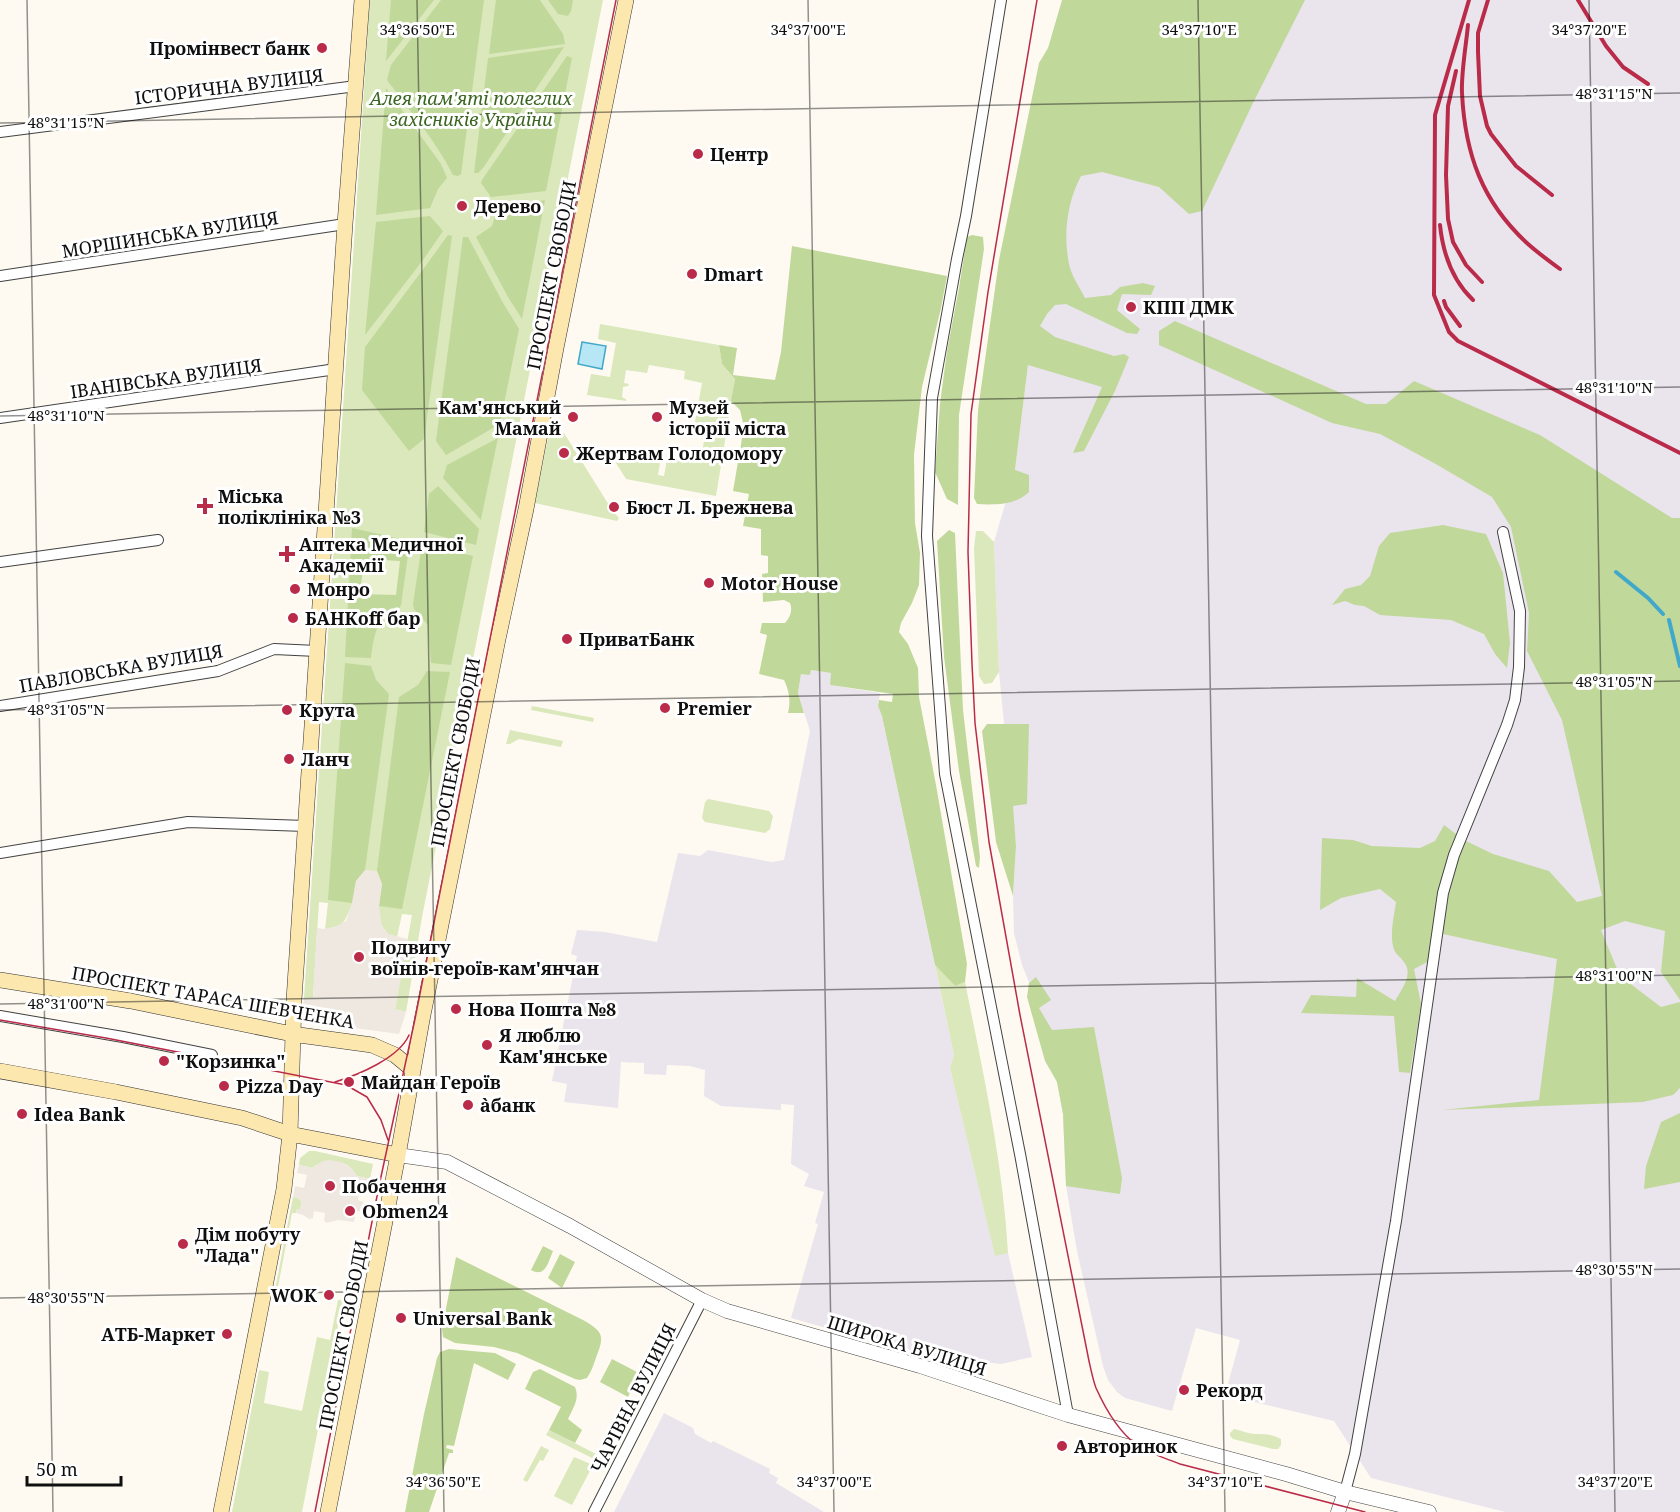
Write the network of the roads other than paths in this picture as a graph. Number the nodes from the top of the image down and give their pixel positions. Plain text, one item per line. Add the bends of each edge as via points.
1 (362, 0) edge
2 (626, 0) edge
3 (1001, 0) edge
4 (356, 86) junction
5 (0, 132) edge
6 (345, 224) junction
7 (0, 276) edge
8 (336, 369) junction
9 (0, 418) edge
10 (1503, 532) dead end
11 (158, 540) dead end
12 (0, 562) edge
13 (317, 651) junction
14 (0, 706) edge
15 (306, 826) junction
16 (0, 852) edge
17 (0, 980) edge
18 (0, 1016) edge
19 (292, 1034) junction
20 (212, 1055) dead end
21 (413, 1070) junction
22 (0, 1071) edge
23 (290, 1134) junction
24 (398, 1155) junction
25 (702, 1300) junction
26 (1068, 1415) junction
27 (1345, 1492) junction
28 (221, 1512) edge
29 (328, 1512) edge
30 (594, 1512) edge
31 (1338, 1512) edge
32 (1429, 1512) edge

1 - 4 main road
2 - 21 main road, ПРОСПЕКТ СВОБОДИ
3 - 26 street via 932,398 927,536 945,774
4 - 5 street, ІСТОРИЧНА ВУЛИЦЯ
4 - 6 main road
6 - 7 street, МОРШИНСЬКА ВУЛИЦЯ
6 - 8 main road
8 - 9 street, ІВАНІВСЬКА ВУЛИЦЯ
8 - 13 main road
10 - 27 street via 1520,611 1515,700 1443,893 1396,1221
11 - 12 street
13 - 14 street, ПАВЛОВСЬКА ВУЛИЦЯ via 274,649 218,670
13 - 15 main road
15 - 16 street via 188,822
15 - 19 main road
17 - 19 main road, ПРОСПЕКТ ТАРАСА ШЕВЧЕНКА via 131,1001
18 - 20 street
19 - 21 main road, ПРОСПЕКТ ТАРАСА ШЕВЧЕНКА via 372,1045 395,1055
19 - 23 main road
21 - 24 main road, ПРОСПЕКТ СВОБОДИ
22 - 23 main road via 242,1118
23 - 24 main road
23 - 28 main road via 284,1190
24 - 25 street, ШИРОКА ВУЛИЦЯ via 447,1162
24 - 29 main road, ПРОСПЕКТ СВОБОДИ
25 - 26 street, ШИРОКА ВУЛИЦЯ via 727,1311 920,1366
25 - 30 street, ЧАРІВНА ВУЛИЦЯ
26 - 27 street, ШИРОКА ВУЛИЦЯ
27 - 31 street
27 - 32 street, ШИРОКА ВУЛИЦЯ

